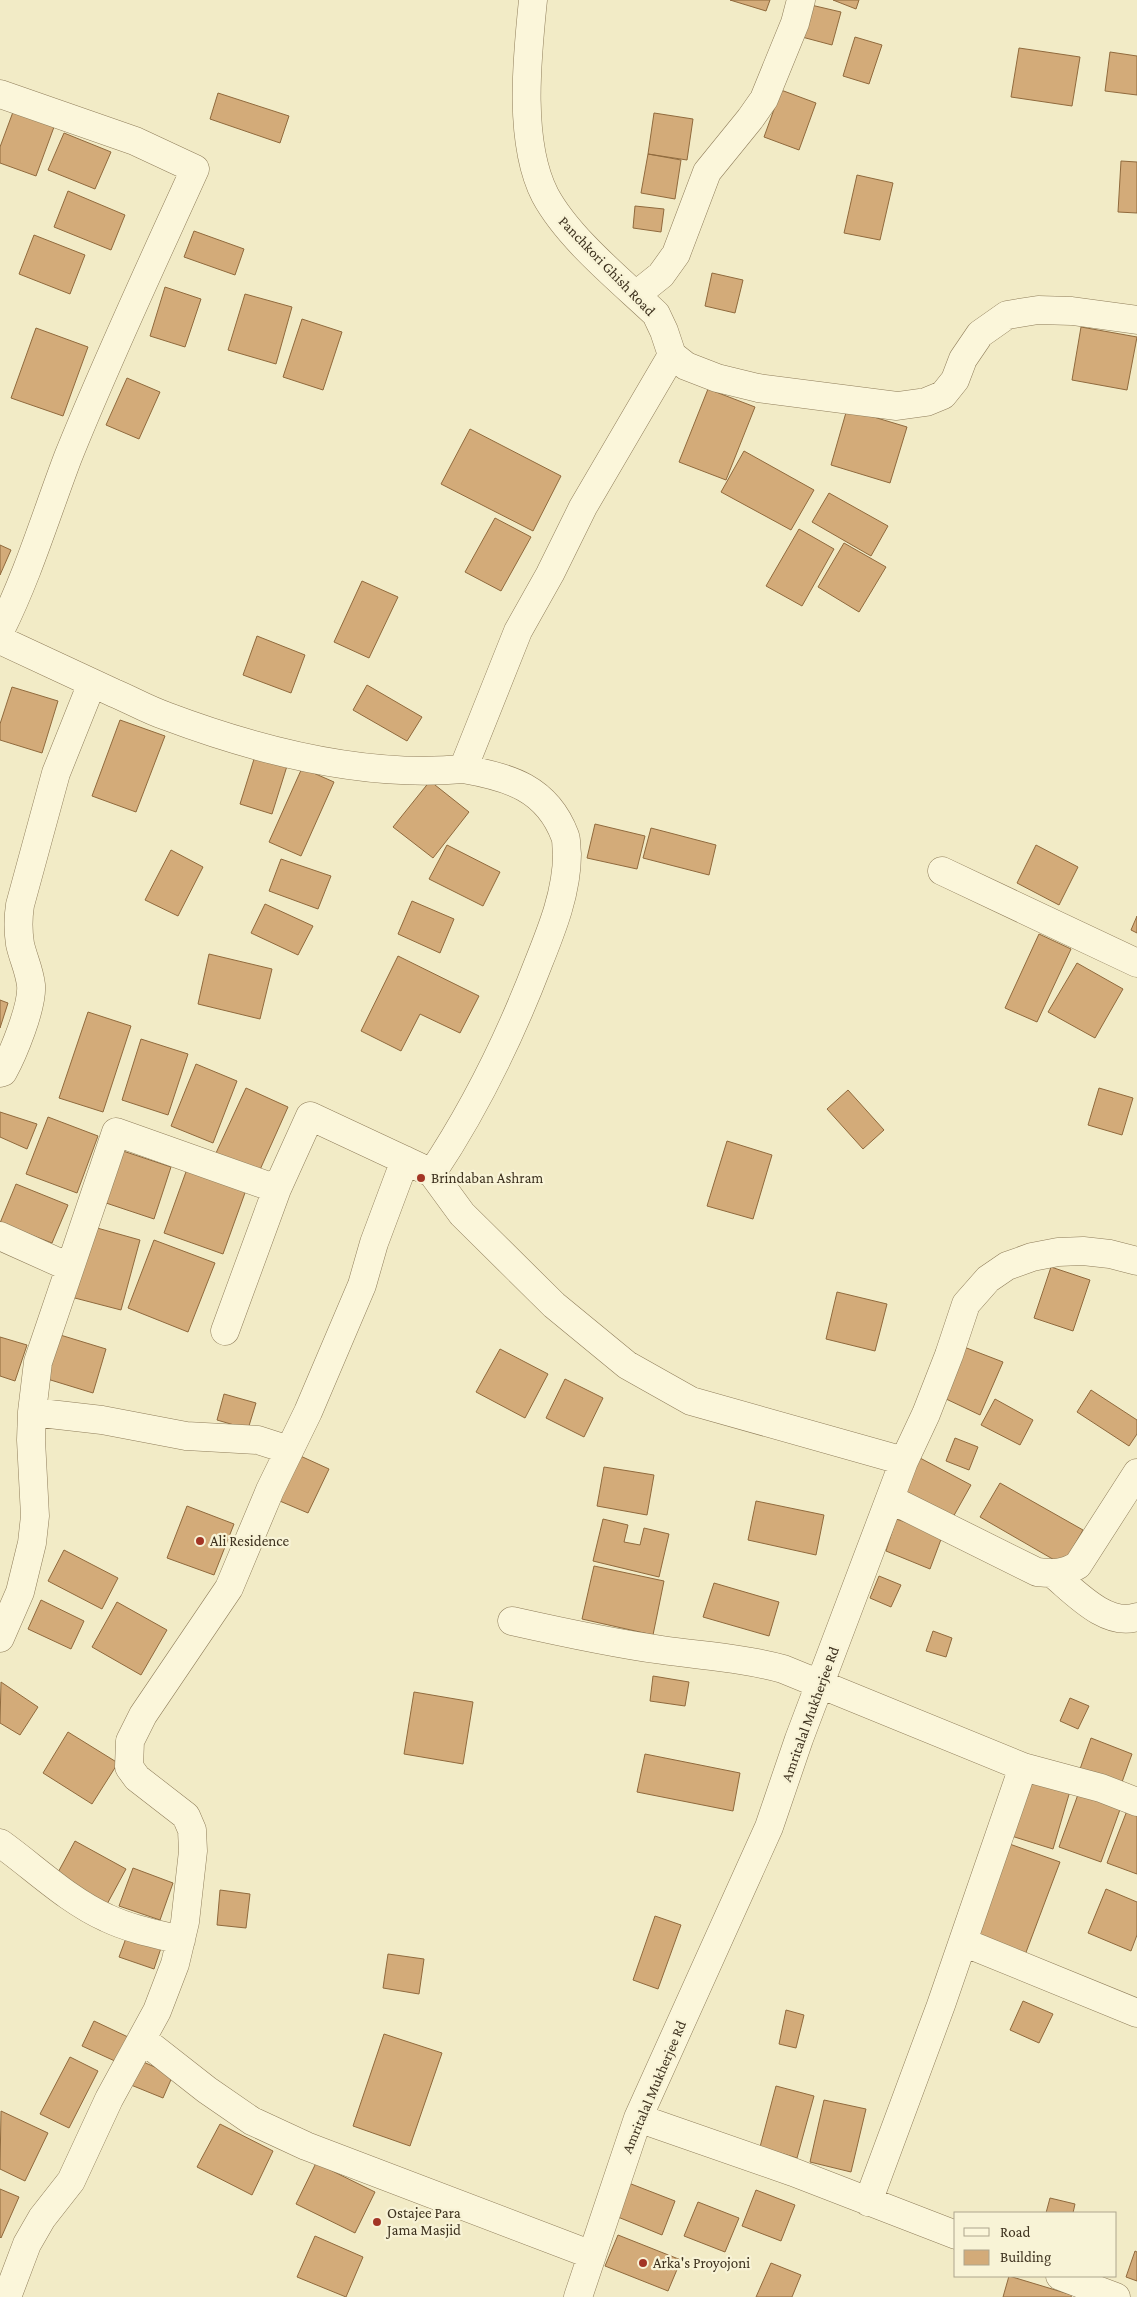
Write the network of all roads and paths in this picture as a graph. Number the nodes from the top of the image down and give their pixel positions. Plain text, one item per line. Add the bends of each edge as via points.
1 (532, 0) edge
2 (801, 0) edge
3 (0, 94) edge
4 (636, 295) junction
5 (1137, 320) edge
6 (672, 355) junction
7 (0, 630) edge
8 (0, 640) edge
9 (92, 683) junction
10 (463, 769) junction
11 (942, 870) dead end
12 (1137, 963) edge
13 (0, 1073) edge
14 (405, 1160) junction
15 (432, 1173) junction
16 (277, 1189) junction
17 (0, 1236) edge
18 (1137, 1261) edge
19 (69, 1267) junction
20 (225, 1330) dead end
21 (32, 1412) junction
22 (289, 1450) junction
23 (904, 1461) junction
24 (1137, 1473) edge
25 (890, 1499) junction
26 (1053, 1574) junction
27 (1137, 1617) edge
28 (512, 1621) dead end
29 (0, 1638) edge
30 (820, 1685) junction
31 (1024, 1767) junction
32 (1137, 1802) edge
33 (0, 1843) edge
34 (181, 1940) junction
35 (963, 1942) junction
36 (1137, 2013) edge
37 (142, 2039) junction
38 (638, 2118) junction
39 (868, 2202) junction
40 (954, 2234) edge
41 (592, 2256) junction
42 (1063, 2277) edge
43 (8, 2297) edge
44 (578, 2297) edge
45 (1116, 2297) edge

1 - 4 street, Panchkori Ghish Road via 528,128 534,166 545,194 561,219
2 - 4 street via 764,99 707,172 676,254 661,275
3 - 7 street via 135,141 195,168 94,395 12,607
4 - 6 street, Panchkori Ghish Road via 656,314
5 - 6 street via 1072,311 1038,310 1007,315 980,334 943,395 926,402 897,406 758,388 717,378 686,366
6 - 10 street via 583,507 518,631
8 - 9 street
9 - 10 street via 165,716 300,755 384,769
9 - 13 street via 56,773 20,905 20,946 27,962 31,987 13,1053
10 - 15 street via 499,775 517,783 554,812 566,837 567,870 555,920 516,1021 455,1140
11 - 12 street
14 - 15 street
14 - 16 street via 310,1116
14 - 22 street via 362,1285
15 - 23 street via 462,1214 554,1305 627,1365 691,1401
16 - 19 street via 116,1132
16 - 20 street
17 - 19 street
18 - 23 street, Amritalal Mukherjee Rd via 1110,1254 1058,1252 1008,1266 988,1279 966,1304 926,1414
19 - 21 street via 38,1362
21 - 22 street via 102,1420 186,1436 258,1440
21 - 29 street via 36,1516 20,1592
22 - 34 street via 229,1588 143,1715 130,1741 129,1767 137,1778 186,1816 192,1830 190,1883
23 - 25 street, Amritalal Mukherjee Rd
24 - 26 street via 1078,1565 1068,1572
25 - 26 street via 1036,1572
25 - 30 street, Amritalal Mukherjee Rd
26 - 27 street via 1106,1614 1120,1618
28 - 30 street via 599,1640 756,1662
30 - 31 street
30 - 38 street, Amritalal Mukherjee Rd via 770,1827
31 - 32 street via 1101,1788
31 - 35 street
33 - 34 street via 86,1907 123,1924
34 - 37 street via 157,2011
35 - 36 street
35 - 39 street
37 - 41 street via 252,2121 306,2146
37 - 43 street via 71,2181 42,2218 27,2244
38 - 39 street via 794,2172
38 - 41 street, Amritalal Mukherjee Rd
39 - 40 street
41 - 44 street, Amritalal Mukherjee Rd
42 - 45 street

